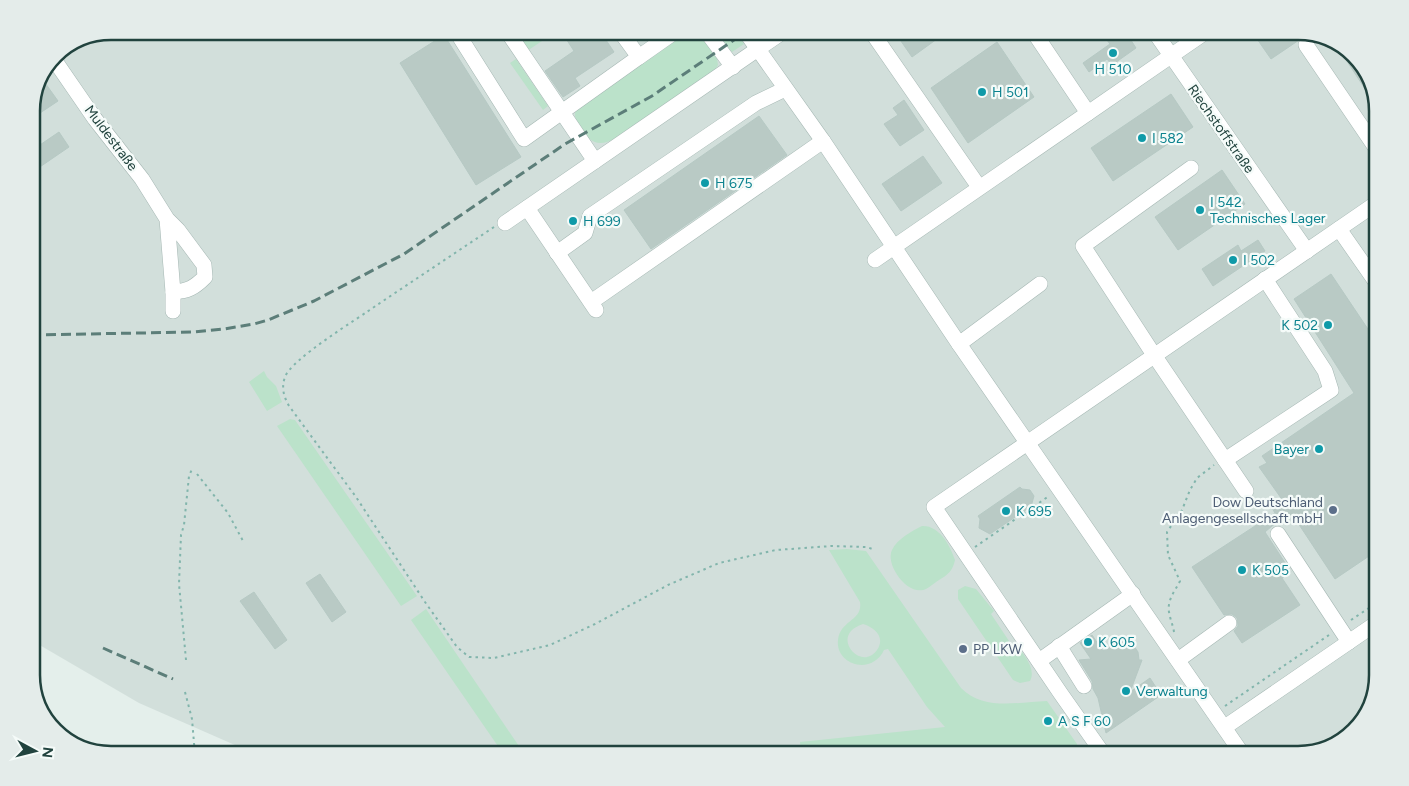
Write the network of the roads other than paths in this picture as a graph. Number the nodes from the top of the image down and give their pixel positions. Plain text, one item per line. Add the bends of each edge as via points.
1 (462, 40) edge
2 (514, 40) edge
3 (626, 40) edge
4 (664, 40) edge
5 (713, 40) edge
6 (750, 40) edge
7 (752, 40) edge
8 (877, 40) edge
9 (1039, 40) edge
10 (1160, 40) edge
11 (1194, 40) edge
12 (1306, 45) dead end
13 (1170, 56) junction
14 (639, 58) junction
15 (58, 65) edge
16 (733, 67) junction
17 (785, 89) junction
18 (562, 112) junction
19 (1088, 113) junction
20 (1369, 138) edge
21 (823, 141) junction
22 (596, 161) junction
23 (1191, 168) dead end
24 (979, 187) junction
25 (527, 208) junction
26 (1369, 208) edge
27 (167, 219) junction
28 (505, 224) road end
29 (1339, 228) junction
30 (895, 246) junction
31 (1307, 251) junction
32 (557, 253) junction
33 (875, 260) dead end
34 (1369, 272) edge
35 (1265, 279) junction
36 (1040, 284) dead end
37 (173, 292) junction
38 (174, 311) dead end
39 (960, 344) junction
40 (1154, 355) junction
41 (1028, 442) junction
42 (1224, 459) junction
43 (1246, 490) dead end
44 (1278, 534) dead end
45 (1133, 594) junction
46 (994, 595) junction
47 (1229, 623) dead end
48 (1369, 628) edge
49 (1349, 642) junction
50 (1059, 646) junction
51 (1036, 657) junction
52 (1178, 660) junction
53 (1084, 686) dead end
54 (1225, 727) junction
55 (1098, 746) edge
56 (1236, 746) edge

1 - 18 street via 524,139
2 - 18 street
3 - 14 street
4 - 14 street
5 - 16 street
6 - 16 street
7 - 17 street
8 - 24 street
9 - 19 street
10 - 13 street, Riechstoffstraße
11 - 13 street
12 - 20 street
13 - 19 street
13 - 31 street, Riechstoffstraße
14 - 18 street
15 - 27 street, Muldestraße via 142,179
16 - 22 street
17 - 21 street
17 - 32 street via 756,103 590,216 585,233
18 - 22 street
19 - 24 street
21 - 30 street
21 - 32 street via 594,306
22 - 25 street
23 - 40 street via 1083,246
24 - 30 street
25 - 28 street
25 - 32 street
26 - 29 street
27 - 37 street, Muldestraße
27 - 37 street, Muldestraße via 204,266 205,277 195,287
29 - 31 street
29 - 34 street
30 - 33 street
30 - 39 street
31 - 35 street
35 - 40 street
35 - 42 street via 1325,370 1331,390
36 - 39 street
37 - 38 street
39 - 41 street
40 - 41 street
40 - 42 street
41 - 45 street
41 - 46 street via 934,506
42 - 43 street
44 - 49 street
45 - 50 street
45 - 52 street
46 - 51 street
46 - 51 street via 999,613 1021,646
47 - 52 street
48 - 49 street
49 - 54 street
50 - 51 street
50 - 53 street
51 - 55 street
52 - 54 street
54 - 56 street

